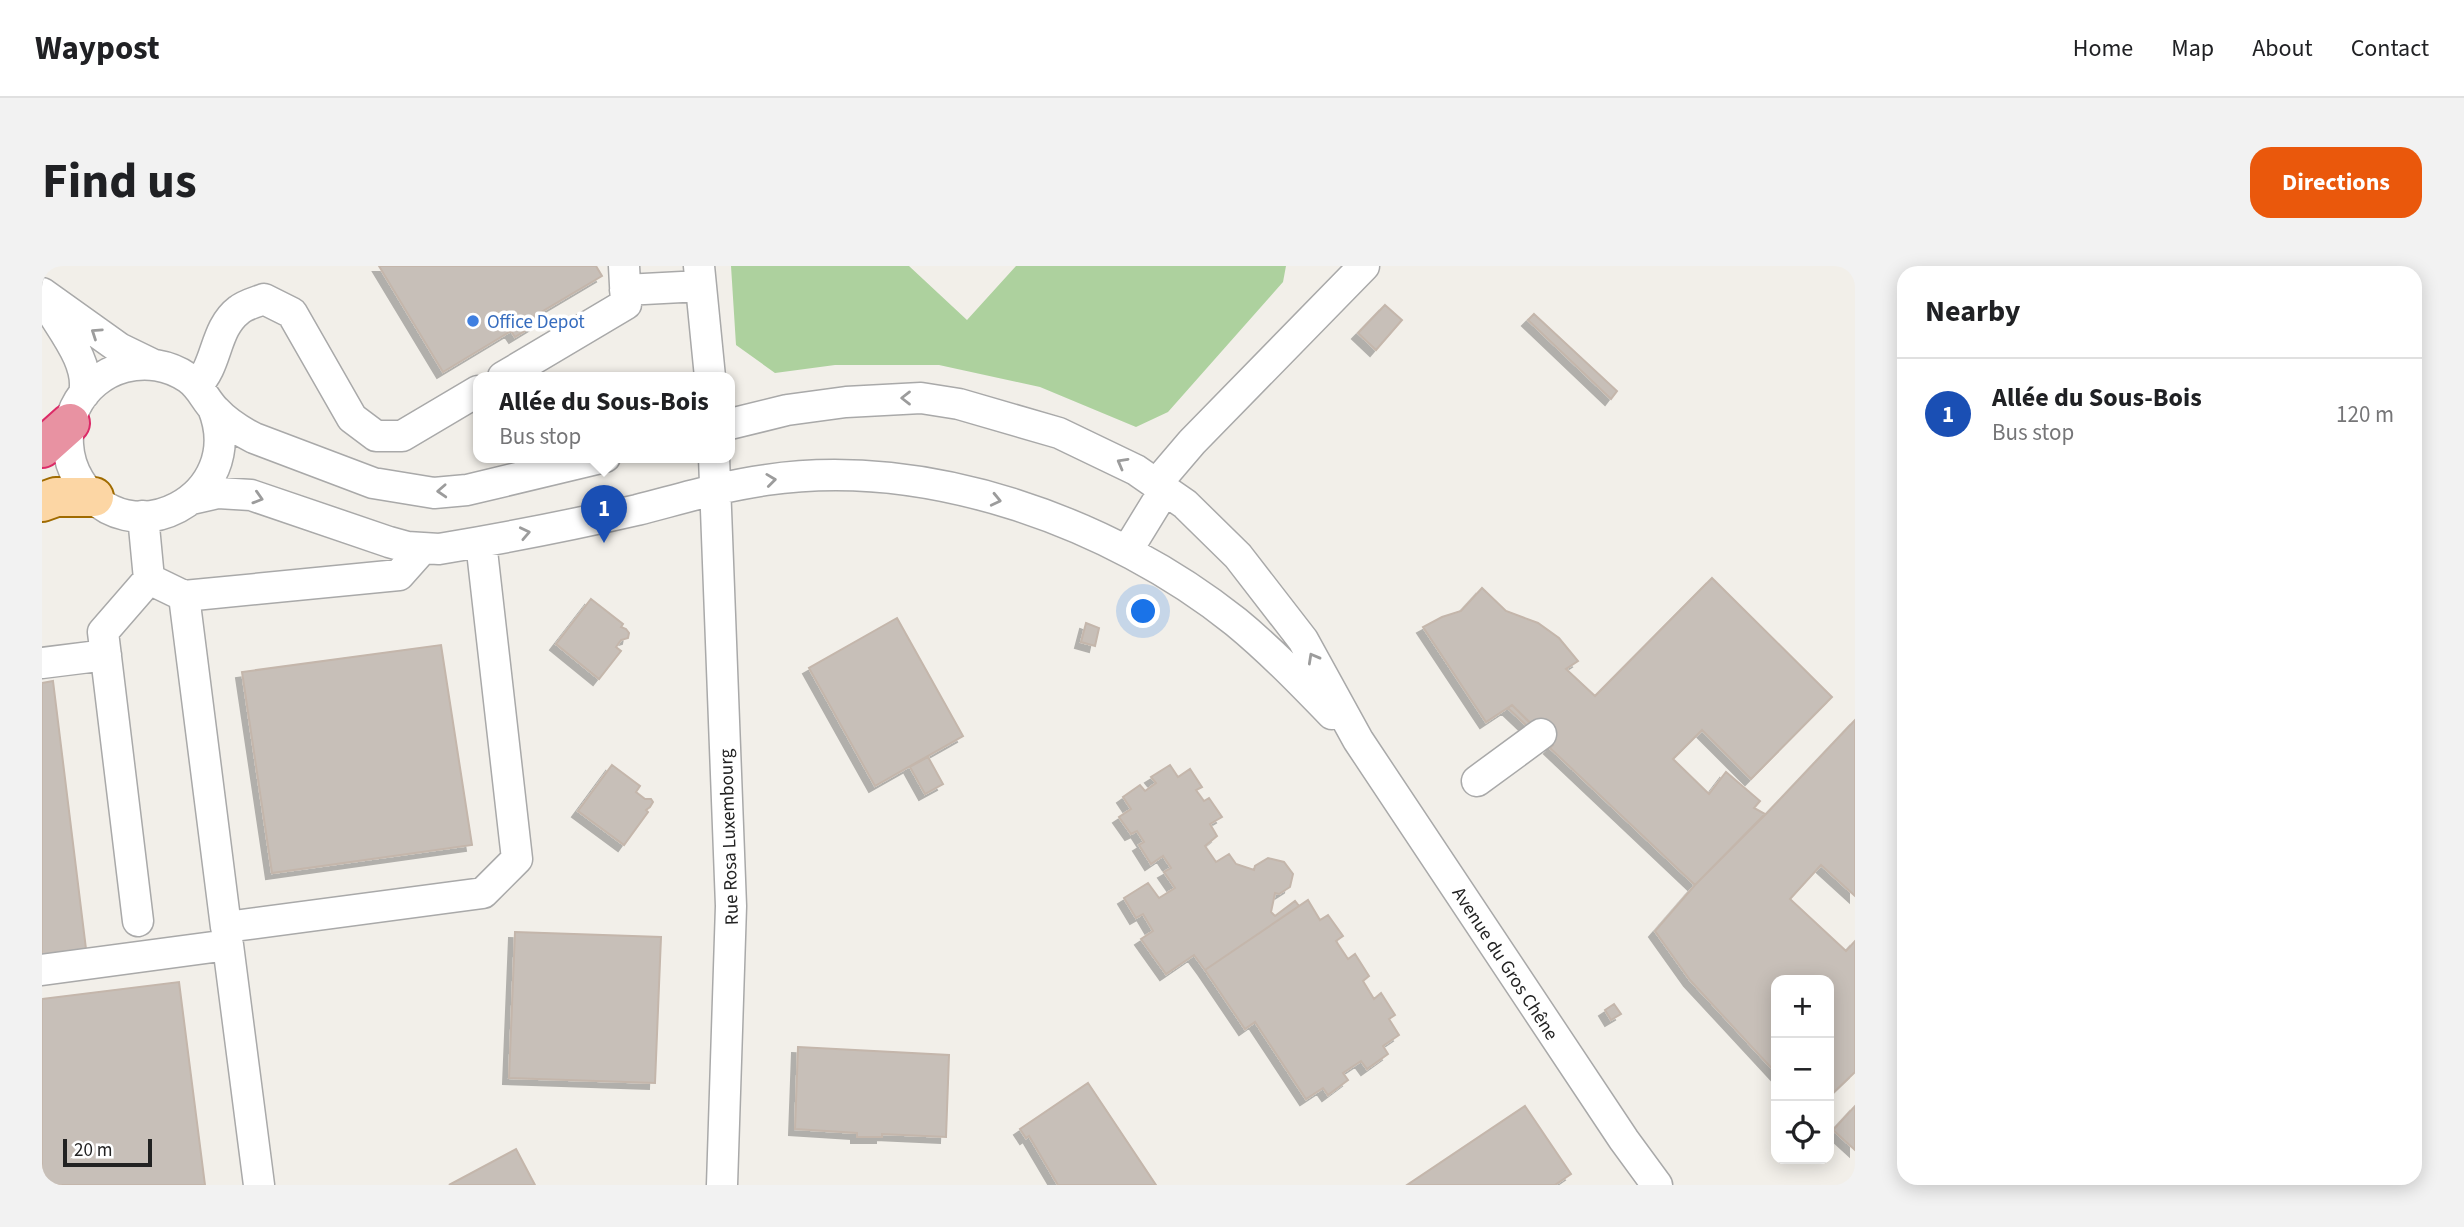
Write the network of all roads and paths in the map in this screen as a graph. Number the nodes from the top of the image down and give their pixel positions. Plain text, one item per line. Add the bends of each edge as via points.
1 (1364, 266) edge
2 (700, 276) edge
3 (625, 278) edge
4 (42, 294) edge
5 (154, 365) junction
6 (511, 372) edge
7 (710, 372) edge
8 (473, 394) edge
9 (205, 397) junction
10 (77, 408) junction
11 (735, 423) edge
12 (42, 448) edge
13 (580, 463) edge
14 (714, 463) edge
15 (1161, 486) junction
16 (716, 490) junction
17 (94, 498) junction
18 (192, 499) junction
19 (42, 502) edge
20 (143, 516) junction
21 (481, 542) junction
22 (423, 548) junction
23 (1127, 551) junction
24 (149, 579) junction
25 (184, 596) junction
26 (106, 655) junction
27 (42, 663) edge
28 (1541, 734) dead end
29 (1358, 740) junction
30 (1477, 781) dead end
31 (138, 921) dead end
32 (227, 936) junction
33 (42, 970) edge
34 (259, 1185) edge
35 (722, 1185) edge
36 (1657, 1185) edge

1 - 15 street via 1192,442
2 - 3 street
2 - 7 street
3 - 6 street via 626,304
5 -> 4 street via 118,348
4 - 10 street via 83,370 86,386
5 - 9 street via 173,370
5 - 10 street via 117,369 100,378
8 - 9 street via 402,436 376,436 352,418 292,313 264,299 239,309 221,331 205,377
13 -> 9 street via 467,490 416,491 373,483 254,438
9 - 18 street via 220,436 219,455 208,482
10 - 12 highway
10 - 17 street via 68,444 71,463
15 -> 11 street, Avenue du Gros Chêne via 1059,433 959,404 921,398 846,402
14 - 16 street, Rue Rosa Luxembourg
15 - 23 street
29 -> 15 street, Avenue du Gros Chêne via 1303,640 1274,602 1218,535
21 -> 16 street, Avenue du Gros Chêne
16 -> 23 street, Avenue du Gros Chêne via 810,475 911,481 1008,502
16 - 35 street, Rue Rosa Luxembourg via 731,906
17 - 19 main road via 67,496
17 - 20 street via 115,511
18 - 20 street via 171,511
18 -> 22 street, Avenue du Gros Chêne via 218,493 251,495 389,542
20 - 24 street
21 - 22 street, Avenue du Gros Chêne
21 - 32 street via 517,859 483,894
22 - 25 street via 399,575
23 - 29 street, Avenue du Gros Chêne via 1236,622
24 - 25 street
24 - 26 street via 103,632
25 - 32 street
26 - 27 street
26 - 31 street
28 - 30 street
29 - 36 street, Avenue du Gros Chêne
32 - 33 street
32 - 34 street

